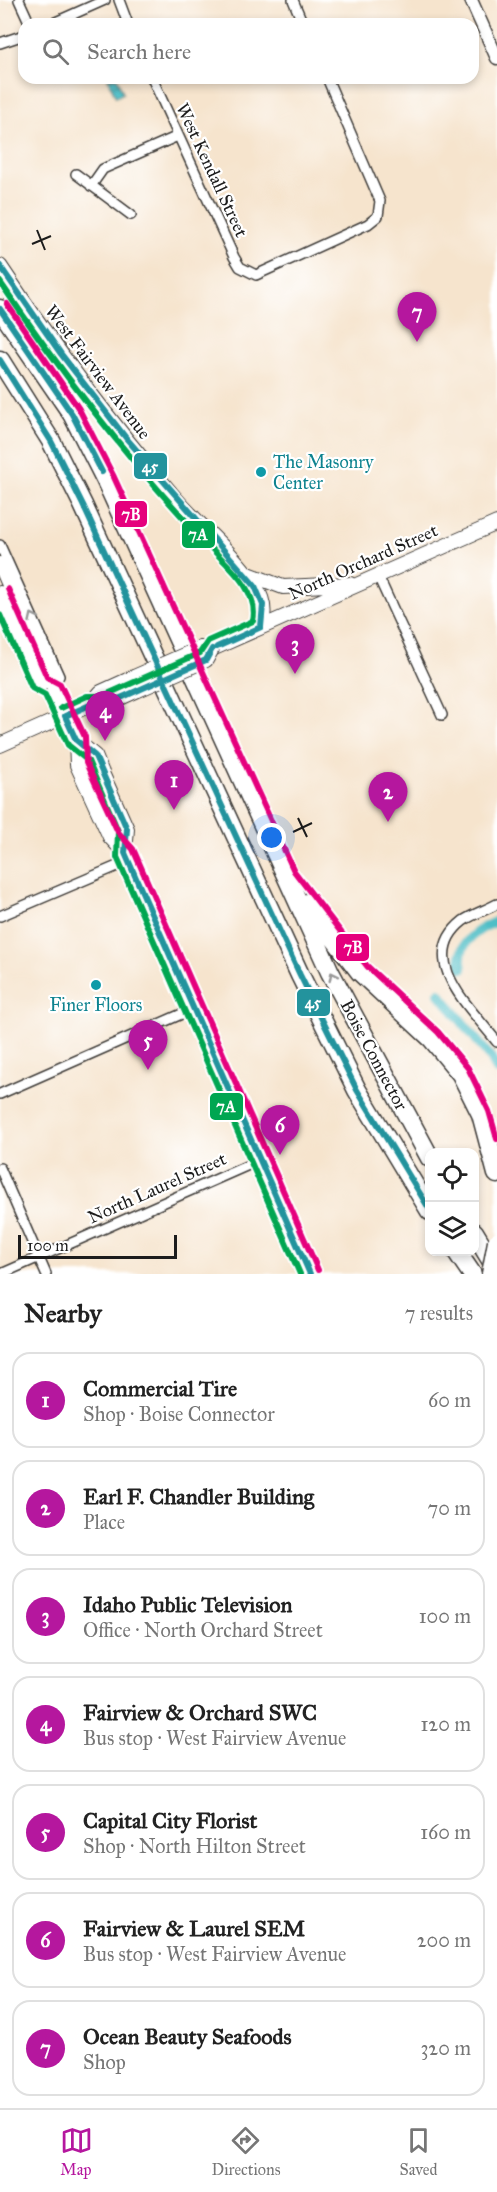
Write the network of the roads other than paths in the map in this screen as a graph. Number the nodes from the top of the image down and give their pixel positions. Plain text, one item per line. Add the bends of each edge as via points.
1 (19, 0) edge
2 (105, 0) edge
3 (119, 0) edge
4 (293, 0) edge
5 (471, 0) edge
6 (27, 18) edge
7 (64, 18) edge
8 (126, 18) edge
9 (300, 18) edge
10 (18, 37) edge
11 (0, 43) edge
12 (497, 58) edge
13 (155, 84) edge
14 (330, 84) edge
15 (178, 136) junction
16 (76, 174) dead end
17 (91, 186) junction
18 (131, 215) dead end
19 (0, 266) edge
20 (0, 309) edge
21 (0, 360) edge
22 (497, 524) edge
23 (0, 545) edge
24 (0, 564) edge
25 (246, 573) junction
26 (378, 576) junction
27 (362, 583) junction
28 (0, 593) edge
29 (261, 627) junction
30 (52, 688) junction
31 (442, 715) dead end
32 (65, 716) junction
33 (76, 740) junction
34 (0, 745) edge
35 (127, 857) junction
36 (286, 876) junction
37 (497, 904) edge
38 (0, 916) edge
39 (193, 1009) junction
40 (497, 1042) edge
41 (0, 1094) edge
42 (425, 1150) edge
43 (260, 1160) junction
44 (0, 1168) edge
45 (497, 1174) edge
46 (425, 1204) edge
47 (479, 1240) edge
48 (497, 1242) edge
49 (460, 1256) edge
50 (39, 1257) junction
51 (497, 1270) edge
52 (1, 1274) edge
53 (46, 1274) edge
54 (310, 1274) edge
55 (472, 1274) edge
56 (491, 1274) edge

1 - 6 street
2 - 7 street
3 - 8 street
4 - 9 street
5 - 12 street
10 - 11 street
13 - 15 street, West Kendall Street
14 - 15 street, West Kendall Street via 380,201 378,216 262,274 247,273 240,267
15 - 17 street via 103,169
16 - 17 street
17 - 18 street
19 - 25 main road, West Fairview Avenue via 60,355 127,442
20 - 36 highway, Boise Connector via 72,414 105,479
21 - 46 highway, Boise Connector via 51,441 83,505 357,1090
22 - 26 main road, North Orchard Street
30 -> 23 street via 59,676
24 - 30 main road
25 - 27 main road via 283,587
25 - 29 main road via 265,605
26 - 27 main road, North Orchard Street
26 - 31 street
27 - 29 main road, North Orchard Street
28 - 30 main road via 40,684
29 - 32 main road, North Orchard Street, bridge via 214,648 206,660 136,684 105,705 90,705
30 - 32 main road
32 - 33 main road
32 - 34 main road, North Orchard Street
33 - 35 main road via 77,765 110,837
33 - 35 main road via 95,756 127,829
35 - 38 street
35 - 39 main road
42 -> 36 highway, Boise Connector via 330,972
36 - 45 highway via 360,972 432,1039 460,1074 481,1114
37 - 40 street via 453,930 444,944 443,962 449,980
39 - 41 street
39 - 43 main road
43 - 50 street, North Laurel Street
43 - 54 main road
44 - 50 street
47 - 51 highway
48 - 56 highway, bridge
49 - 55 highway
50 - 52 street, North Laurel Street
50 - 53 street

